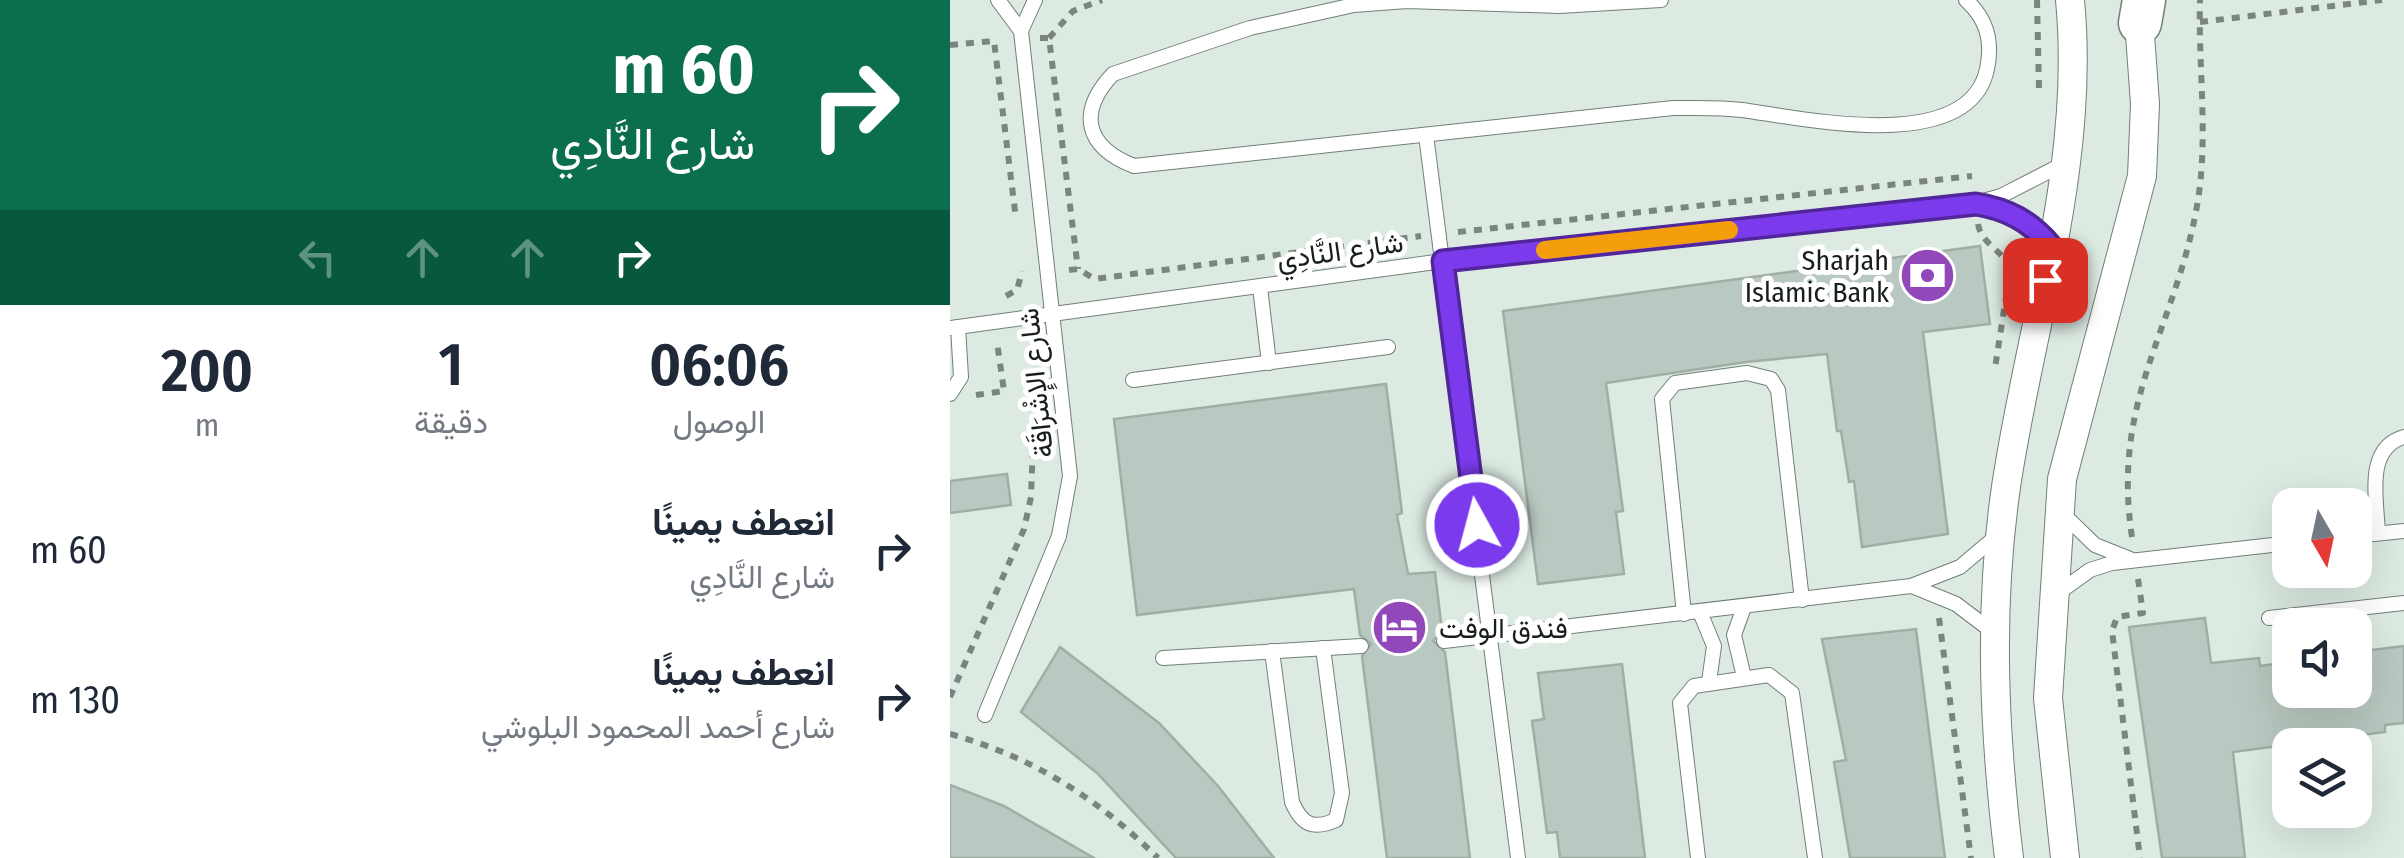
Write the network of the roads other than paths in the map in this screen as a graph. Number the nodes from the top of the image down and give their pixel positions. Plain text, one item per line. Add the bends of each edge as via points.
1 (998, 0) edge
2 (1035, 0) edge
3 (1660, 0) edge
4 (1966, 0) edge
5 (2070, 0) edge
6 (2140, 8) edge
7 (1022, 31) junction
8 (1426, 135) junction
9 (2068, 161) junction
10 (1976, 204) junction
11 (2051, 246) junction
12 (1443, 261) junction
13 (1260, 287) junction
14 (1055, 315) junction
15 (954, 328) edge
16 (1388, 347) dead end
17 (1268, 363) junction
18 (1133, 380) dead end
19 (950, 394) edge
20 (2404, 437) edge
21 (2060, 512) junction
22 (2404, 530) edge
23 (2378, 533) junction
24 (2000, 534) junction
25 (2372, 534) edge
26 (2272, 545) edge
27 (2136, 561) junction
28 (1912, 586) junction
29 (2053, 596) junction
30 (1802, 600) junction
31 (2404, 603) edge
32 (1744, 607) junction
33 (1692, 613) junction
34 (2269, 618) dead end
35 (1994, 632) junction
36 (1491, 638) junction
37 (1444, 640) dead end
38 (1361, 646) dead end
39 (1324, 648) junction
40 (1272, 652) junction
41 (1164, 658) dead end
42 (1744, 677) junction
43 (1709, 682) junction
44 (985, 715) dead end
45 (1518, 858) edge
46 (1698, 858) edge
47 (1814, 858) edge
48 (2008, 858) edge
49 (2065, 858) edge

1 - 7 lane
2 - 7 lane, شارع الإِشْرَاقَة
3 - 8 lane via 1559,6 1407,1 1302,14 1113,74 1096,92 1090,115 1095,139 1111,157 1134,166
4 - 8 lane via 1981,14 1992,47 1985,81 1962,108 1929,120 1834,124 1673,108
5 - 9 street
6 - 21 street via 2142,176 2073,426
7 - 14 lane, شارع الإِشْرَاقَة
8 - 12 lane
9 - 10 lane, شارع النَّادِي
9 - 11 street
10 - 11 lane, شارع النَّادِي via 2014,214
10 - 12 lane, شارع النَّادِي
11 - 24 street
12 - 13 lane, شارع النَّادِي
12 - 36 lane
13 - 14 lane, شارع النَّادِي
13 - 17 lane
14 - 15 lane, شارع النَّادِي
14 - 44 lane, شارع الإِشْرَاقَة via 1070,476 1064,519
15 - 19 lane via 961,377
16 - 17 lane
17 - 18 lane
20 - 23 lane via 2383,450 2376,464
21 - 27 lane via 2095,545
21 - 29 street
22 - 23 lane
23 - 25 lane
24 - 28 lane via 1960,567
24 - 35 street
26 - 27 lane
27 - 29 lane via 2090,570
28 - 30 lane
28 - 35 lane via 1956,604
29 - 49 street via 2048,698
30 - 32 lane
30 - 33 lane via 1778,390 1771,379 1747,373 1675,383 1662,398
31 - 34 lane
32 - 33 lane
32 - 42 lane via 1734,635
33 - 36 lane
33 - 43 lane via 1714,646
35 - 48 street
36 - 37 lane
36 - 45 lane
38 - 39 lane
39 - 40 lane
39 - 40 lane via 1342,793 1336,820 1322,826 1298,818 1292,802
40 - 41 lane
42 - 43 lane
42 - 47 lane via 1769,675 1792,693
43 - 46 lane via 1694,686 1680,703

